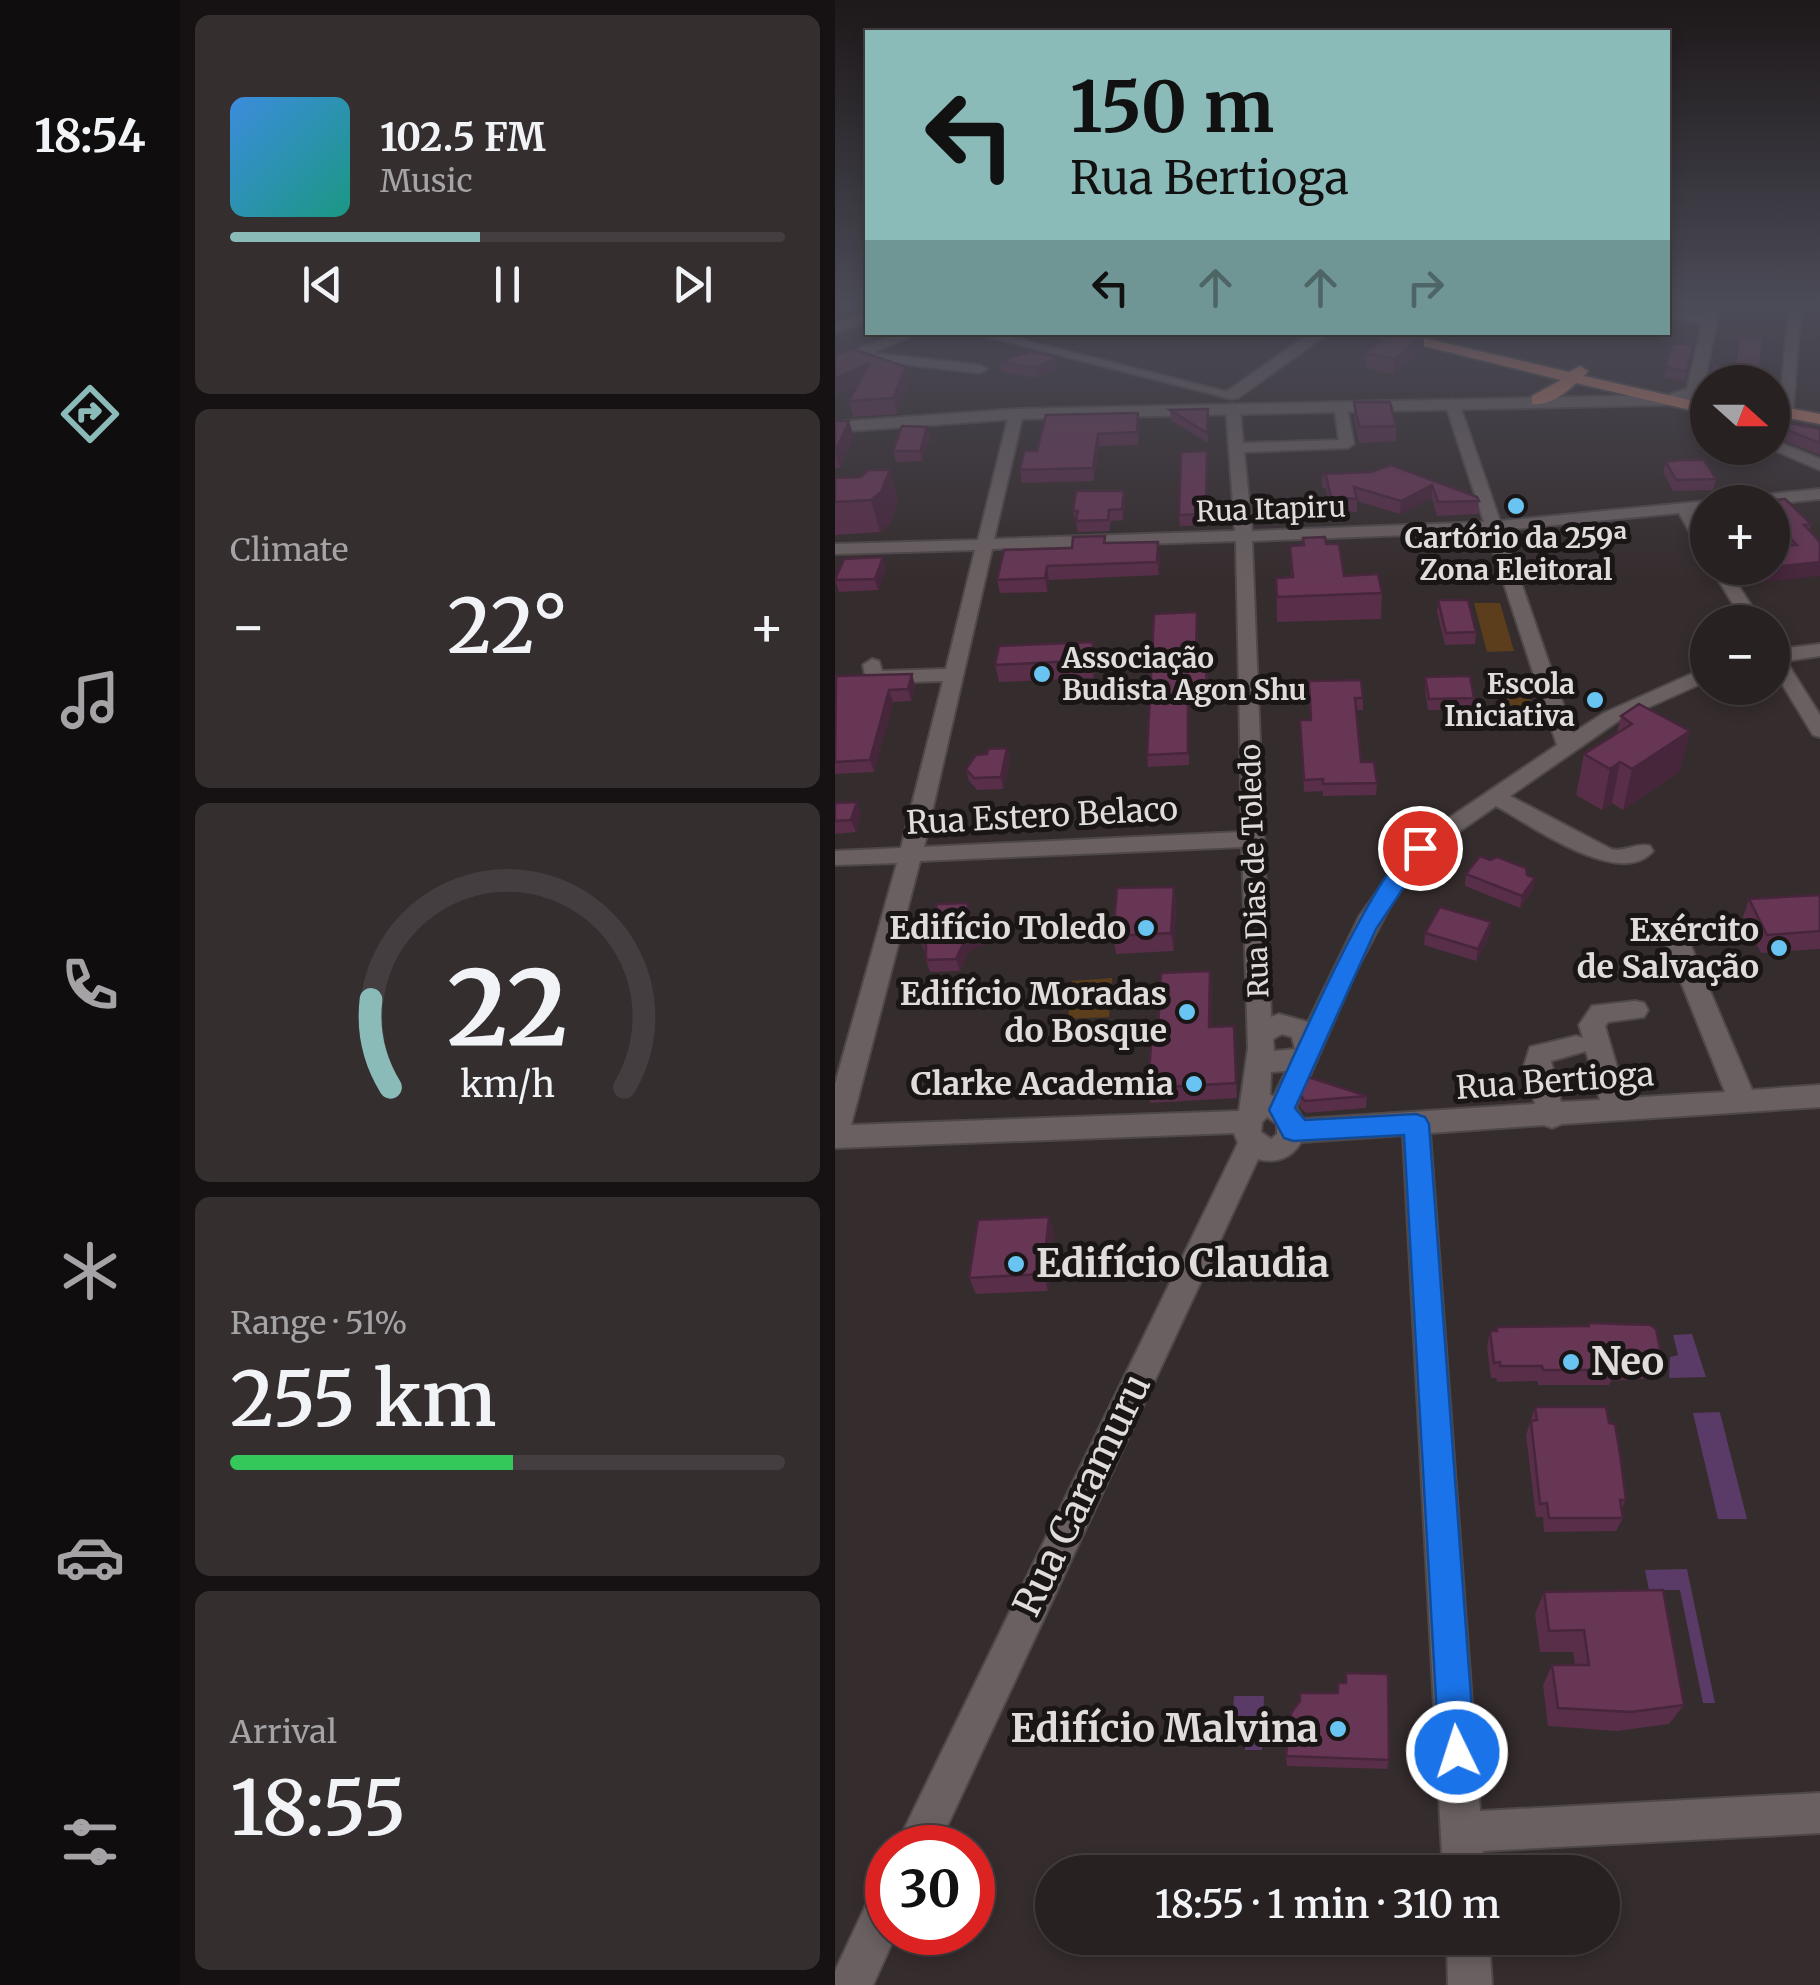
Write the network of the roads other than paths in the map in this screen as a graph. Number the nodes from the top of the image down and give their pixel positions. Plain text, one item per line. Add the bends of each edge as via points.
1 (1212, 399) edge
2 (1234, 399) edge
3 (1662, 399) edge
4 (1538, 400) joint
5 (1667, 400) junction
6 (1228, 403) junction
7 (1452, 403) junction
8 (1690, 403) edge
9 (1341, 406) junction
10 (1016, 414) junction
11 (1790, 416) edge
12 (1820, 419) edge
13 (1790, 420) edge
14 (835, 427) edge
15 (1820, 431) edge
16 (1236, 448) junction
17 (1790, 452) edge
18 (1820, 465) edge
19 (1820, 494) edge
20 (1790, 497) edge
21 (1690, 508) edge
22 (1684, 509) junction
23 (1690, 519) edge
24 (1495, 528) junction
25 (1243, 538) junction
26 (984, 544) junction
27 (835, 549) edge
28 (1820, 650) edge
29 (1790, 654) edge
30 (872, 666) dead end
31 (952, 675) junction
32 (1690, 681) edge
33 (1790, 684) edge
34 (1820, 731) edge
35 (1568, 747) junction
36 (1493, 796) junction
37 (1252, 839) junction
38 (1642, 850) dead end
39 (911, 854) junction
40 (835, 858) edge
41 (1673, 932) dead end
42 (1635, 1010) dead end
43 (1259, 1043) junction
44 (1577, 1046) dead end
45 (1307, 1053) junction
46 (1820, 1096) edge
47 (1743, 1104) junction
48 (1617, 1112) junction
49 (1552, 1117) junction
50 (1265, 1123) junction
51 (1416, 1124) junction
52 (835, 1135) edge
53 (1820, 1813) edge
54 (926, 1825) edge
55 (1462, 1832) junction
56 (1463, 1855) edge
57 (865, 1954) edge
58 (1468, 1955) edge
59 (851, 1985) edge
60 (1470, 1985) edge

1 - 6 street
2 - 6 street
3 - 5 main road
4 - 5 street
4 - 7 street
5 - 8 main road
6 - 9 street
6 - 10 street
6 - 16 street, Rua Dias de Toledo
7 - 9 street
7 - 24 street
9 - 16 street via 1347,444
10 - 14 street
10 - 26 street
11 - 12 main road
13 - 15 main road
16 - 25 street, Rua Dias de Toledo
17 - 18 street
19 - 20 street
21 - 22 street, Rua Itapiru
22 - 23 street
22 - 24 street, Rua Itapiru
24 - 25 street, Rua Itapiru
24 - 35 street
25 - 26 street, Rua Itapiru
25 - 37 street, Rua Dias de Toledo
26 - 27 street, Rua Itapiru
26 - 31 street
28 - 29 street
30 - 31 street via 873,675 882,677
31 - 39 street
32 - 35 street, Rua Caramuru via 1640,701
33 - 34 street
35 - 36 street, Rua Caramuru
36 - 38 street via 1603,854 1621,859
36 - 45 street, Rua Caramuru via 1406,863 1365,929
37 - 39 street, Rua Estero Belaco
37 - 43 street, Rua Dias de Toledo
39 - 40 street, Rua Estero Belaco
39 - 52 street
41 - 47 street
42 - 48 street via 1601,1012 1592,1025
43 - 45 street via 1267,1028 1291,1025 1302,1030
43 - 50 street, Rua Dias de Toledo
44 - 49 street via 1539,1054
45 - 50 street, Rua Caramuru
46 - 47 street, Rua Bertioga
47 - 48 street, Rua Bertioga
48 - 49 street, Rua Bertioga
49 - 51 street, Rua Bertioga
50 - 51 street, Rua Bertioga
50 - 52 street, Rua Bertioga
50 - 54 street, Rua Caramuru
51 - 55 street
53 - 55 street
55 - 56 street
57 - 59 street
58 - 60 street

